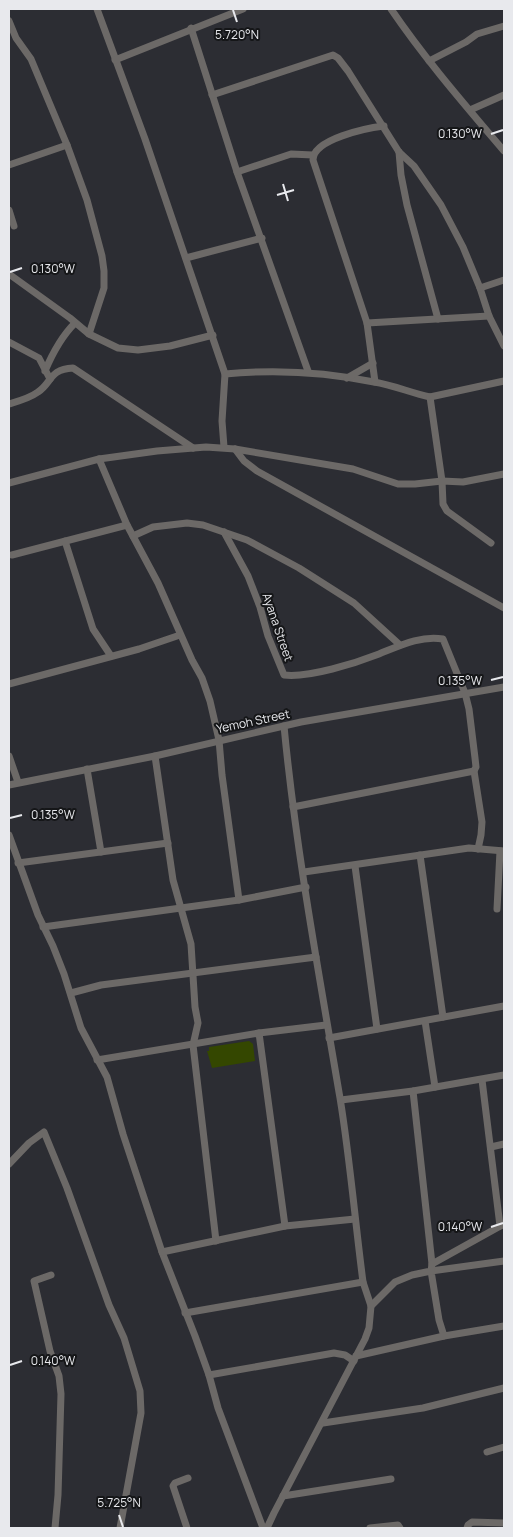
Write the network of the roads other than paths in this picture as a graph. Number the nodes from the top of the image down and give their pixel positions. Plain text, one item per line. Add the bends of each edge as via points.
1 (97, 9) edge
2 (242, 9) edge
3 (391, 9) edge
4 (9, 21) edge
5 (504, 26) edge
6 (192, 28) junction
7 (115, 60) junction
8 (429, 61) junction
9 (212, 95) junction
10 (504, 95) edge
11 (470, 110) junction
12 (384, 126) junction
13 (67, 145) junction
14 (504, 151) edge
15 (399, 152) junction
16 (313, 155) junction
17 (9, 165) edge
18 (238, 172) junction
19 (9, 210) edge
20 (14, 226) dead end
21 (262, 238) junction
22 (186, 258) junction
23 (9, 274) edge
24 (504, 280) edge
25 (480, 288) junction
26 (489, 316) junction
27 (438, 319) junction
28 (75, 323) junction
29 (367, 323) junction
30 (88, 334) junction
31 (213, 335) junction
32 (9, 342) edge
33 (504, 346) edge
34 (373, 363) junction
35 (45, 371) junction
36 (308, 371) junction
37 (225, 374) junction
38 (346, 378) junction
39 (50, 379) junction
40 (504, 381) edge
41 (376, 382) junction
42 (430, 397) junction
43 (9, 404) edge
44 (224, 447) junction
45 (193, 448) junction
46 (235, 449) junction
47 (99, 459) junction
48 (504, 474) edge
49 (442, 481) junction
50 (9, 483) edge
51 (127, 525) junction
52 (224, 532) junction
53 (133, 536) junction
54 (65, 541) junction
55 (491, 543) dead end
56 (12, 555) dead end
57 (504, 608) edge
58 (180, 635) junction
59 (400, 645) junction
60 (111, 656) junction
61 (9, 684) edge
62 (504, 686) edge
63 (465, 693) junction
64 (284, 726) junction
65 (219, 740) junction
66 (9, 756) edge
67 (155, 756) junction
68 (87, 769) junction
69 (474, 771) junction
70 (18, 782) junction
71 (9, 785) edge
72 (293, 807) junction
73 (9, 836) edge
74 (168, 843) junction
75 (478, 849) junction
76 (502, 851) edge
77 (101, 852) junction
78 (420, 855) junction
79 (18, 863) junction
80 (355, 866) junction
81 (304, 872) junction
82 (306, 888) junction
83 (239, 900) junction
84 (181, 907) junction
85 (497, 909) dead end
86 (43, 927) junction
87 (316, 957) junction
88 (194, 973) junction
89 (71, 993) junction
90 (504, 1006) edge
91 (443, 1017) junction
92 (425, 1021) junction
93 (326, 1025) junction
94 (376, 1029) junction
95 (259, 1034) junction
96 (329, 1038) junction
97 (193, 1045) junction
98 (97, 1060) junction
99 (504, 1075) edge
100 (482, 1080) junction
101 (434, 1087) junction
102 (413, 1091) junction
103 (340, 1100) junction
104 (504, 1144) edge
105 (491, 1147) junction
106 (9, 1164) edge
107 (355, 1219) junction
108 (502, 1225) edge
109 (284, 1226) junction
110 (216, 1241) junction
111 (162, 1252) junction
112 (504, 1261) edge
113 (431, 1267) junction
114 (51, 1275) dead end
115 (363, 1282) junction
116 (371, 1306) junction
117 (185, 1313) junction
118 (504, 1326) edge
119 (444, 1336) junction
120 (355, 1359) junction
121 (209, 1375) junction
122 (504, 1388) edge
123 (322, 1423) junction
124 (504, 1447) edge
125 (487, 1452) dead end
126 (188, 1478) dead end
127 (390, 1479) dead end
128 (283, 1496) junction
129 (504, 1523) edge
130 (55, 1528) edge
131 (120, 1528) edge
132 (187, 1528) edge
133 (263, 1528) edge
134 (268, 1528) edge
135 (370, 1528) edge
136 (400, 1528) edge
137 (467, 1528) edge

1 - 7 street
2 - 6 street
3 - 8 street
4 - 13 street via 16,38 31,58
5 - 8 street via 477,34
6 - 7 street
6 - 9 street
7 - 22 street via 146,139
8 - 11 street
9 - 12 street via 334,55 348,70
9 - 18 street
10 - 11 street
11 - 14 street
12 - 15 street
12 - 16 street via 360,130 328,142
13 - 17 street
13 - 30 street via 87,200 104,271 104,288
15 - 25 street via 414,166 441,205
15 - 27 street via 408,205
16 - 18 street via 290,154
16 - 29 street
18 - 21 street
19 - 20 street
21 - 22 street
21 - 36 street
22 - 31 street
23 - 28 street
24 - 25 street
25 - 26 street
26 - 27 street
26 - 33 street
27 - 29 street
28 - 30 street
28 - 35 street via 54,350
29 - 34 street
30 - 31 street via 118,348 138,350
31 - 37 street
32 - 35 street via 39,358
34 - 38 street
34 - 41 street
35 - 39 street
36 - 37 street
36 - 38 street
37 - 44 street
38 - 41 street
39 - 43 street via 40,391
39 - 45 street via 53,374 72,368
40 - 42 street
41 - 42 street
42 - 49 street
44 - 45 street
44 - 46 street
45 - 47 street
46 - 49 street via 353,469 398,484
46 - 57 street via 257,471
47 - 50 street
47 - 51 street
48 - 49 street via 468,482
49 - 55 street via 443,504 447,510
51 - 53 street
51 - 54 street
52 - 53 street via 187,523 153,527
52 - 59 street via 247,540 354,603
52 - 59 street, Ayana Street via 248,576 284,675 323,671
53 - 58 street
54 - 56 street
54 - 60 street via 93,629
58 - 60 street
58 - 65 street via 202,678
59 - 63 street via 422,639 443,639
60 - 61 street
62 - 63 street, Yemoh Street
63 - 64 street, Yemoh Street
63 - 69 street
64 - 65 street, Yemoh Street
64 - 72 street
65 - 67 street, Yemoh Street
65 - 83 street
66 - 70 street
67 - 68 street, Yemoh Street
67 - 74 street
68 - 70 street, Yemoh Street
68 - 77 street
69 - 72 street
69 - 75 street via 482,822
70 - 71 street, Yemoh Street
72 - 81 street
73 - 79 street
74 - 77 street
74 - 84 street
75 - 76 street
75 - 78 street
76 - 85 street
77 - 79 street
78 - 80 street
78 - 91 street
79 - 86 street
80 - 81 street
80 - 94 street
81 - 82 street
82 - 83 street
82 - 87 street
83 - 84 street
84 - 86 street
84 - 88 street via 191,944
86 - 89 street
87 - 88 street
87 - 93 street
88 - 89 street via 101,984
88 - 97 street via 198,1023
89 - 98 street via 81,1028
90 - 91 street
91 - 92 street
92 - 94 street
92 - 101 street
93 - 95 street
93 - 96 street
94 - 96 street
95 - 97 street
95 - 109 street
96 - 103 street
97 - 98 street
97 - 110 street
98 - 111 street via 107,1077
99 - 100 street
100 - 101 street
100 - 105 street
101 - 102 street
102 - 103 street
102 - 113 street
103 - 107 street
104 - 105 street
105 - 108 street
106 - 131 street via 44,1132 124,1338 140,1391 141,1413
107 - 109 street
107 - 115 street
108 - 113 street
109 - 110 street
110 - 111 street
111 - 117 street
112 - 113 street
113 - 116 street via 395,1282
113 - 119 street
114 - 130 street via 34,1282 61,1394
115 - 116 street
115 - 117 street
116 - 120 street via 369,1328
117 - 121 street
118 - 119 street
119 - 120 street
120 - 121 street via 334,1354
120 - 123 street
121 - 133 street
122 - 123 street via 423,1408
123 - 128 street
124 - 125 street
126 - 132 street via 173,1486
127 - 128 street
128 - 134 street
129 - 137 street via 472,1522
135 - 136 street via 398,1525

